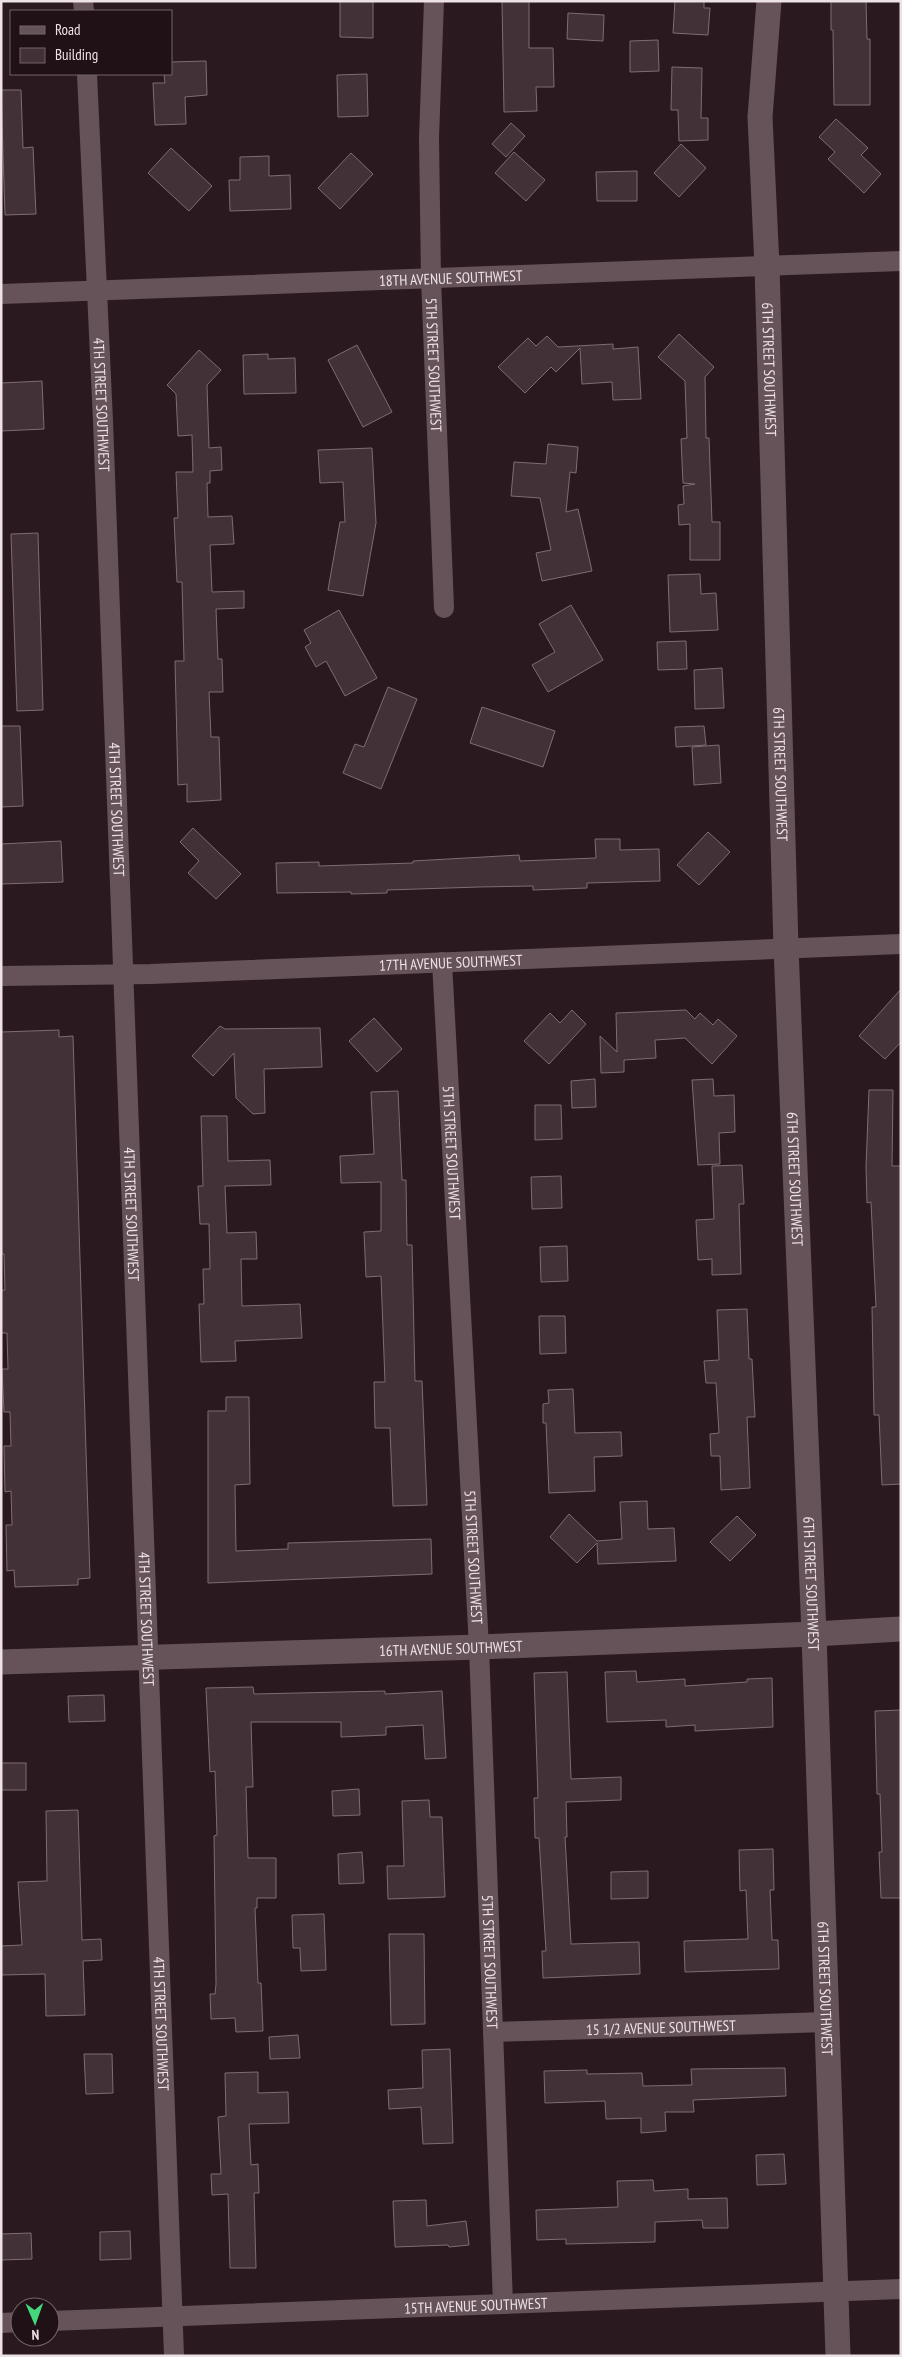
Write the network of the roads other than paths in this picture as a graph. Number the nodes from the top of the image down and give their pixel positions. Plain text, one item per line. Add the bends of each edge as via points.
1 (434, 1) edge
2 (769, 1) edge
3 (87, 75) edge
4 (901, 261) edge
5 (767, 266) junction
6 (431, 279) junction
7 (97, 290) junction
8 (1, 294) edge
9 (444, 608) dead end
10 (901, 944) edge
11 (786, 948) junction
12 (442, 962) junction
13 (124, 975) junction
14 (1, 976) edge
15 (901, 1628) edge
16 (814, 1634) junction
17 (479, 1647) junction
18 (148, 1659) junction
19 (1, 1662) edge
20 (827, 2022) junction
21 (493, 2032) junction
22 (901, 2289) edge
23 (835, 2292) junction
24 (503, 2304) junction
25 (173, 2316) junction
26 (60, 2321) edge
27 (174, 2356) edge
28 (838, 2356) edge

1 - 6 street, 5TH STREET SOUTHWEST via 429,138
2 - 5 street, 6TH STREET SOUTHWEST via 760,117
3 - 7 street, 4TH STREET SOUTHWEST
4 - 5 street, 18TH AVENUE SOUTHWEST
5 - 6 street, 18TH AVENUE SOUTHWEST
5 - 11 street, 6TH STREET SOUTHWEST
6 - 7 street, 18TH AVENUE SOUTHWEST
6 - 9 street, 5TH STREET SOUTHWEST
7 - 8 street, 18TH AVENUE SOUTHWEST
7 - 13 street, 4TH STREET SOUTHWEST
10 - 11 street, 17TH AVENUE SOUTHWEST
11 - 12 street, 17TH AVENUE SOUTHWEST
11 - 16 street, 6TH STREET SOUTHWEST
12 - 13 street, 17TH AVENUE SOUTHWEST
12 - 17 street, 5TH STREET SOUTHWEST
13 - 14 street, 17TH AVENUE SOUTHWEST
13 - 18 street, 4TH STREET SOUTHWEST
15 - 16 street, 16TH AVENUE SOUTHWEST
16 - 17 street, 16TH AVENUE SOUTHWEST
16 - 20 street, 6TH STREET SOUTHWEST
17 - 18 street, 16TH AVENUE SOUTHWEST
17 - 21 street, 5TH STREET SOUTHWEST
18 - 19 street, 16TH AVENUE SOUTHWEST
18 - 25 street, 4TH STREET SOUTHWEST
20 - 21 street, 15 1/2 AVENUE SOUTHWEST
20 - 23 street, 6TH STREET SOUTHWEST
21 - 24 street, 5TH STREET SOUTHWEST
22 - 23 street, 15TH AVENUE SOUTHWEST
23 - 24 street, 15TH AVENUE SOUTHWEST
23 - 28 street, 6TH STREET SOUTHWEST
24 - 25 street, 15TH AVENUE SOUTHWEST
25 - 26 street, 15TH AVENUE SOUTHWEST
25 - 27 street, 4TH STREET SOUTHWEST

